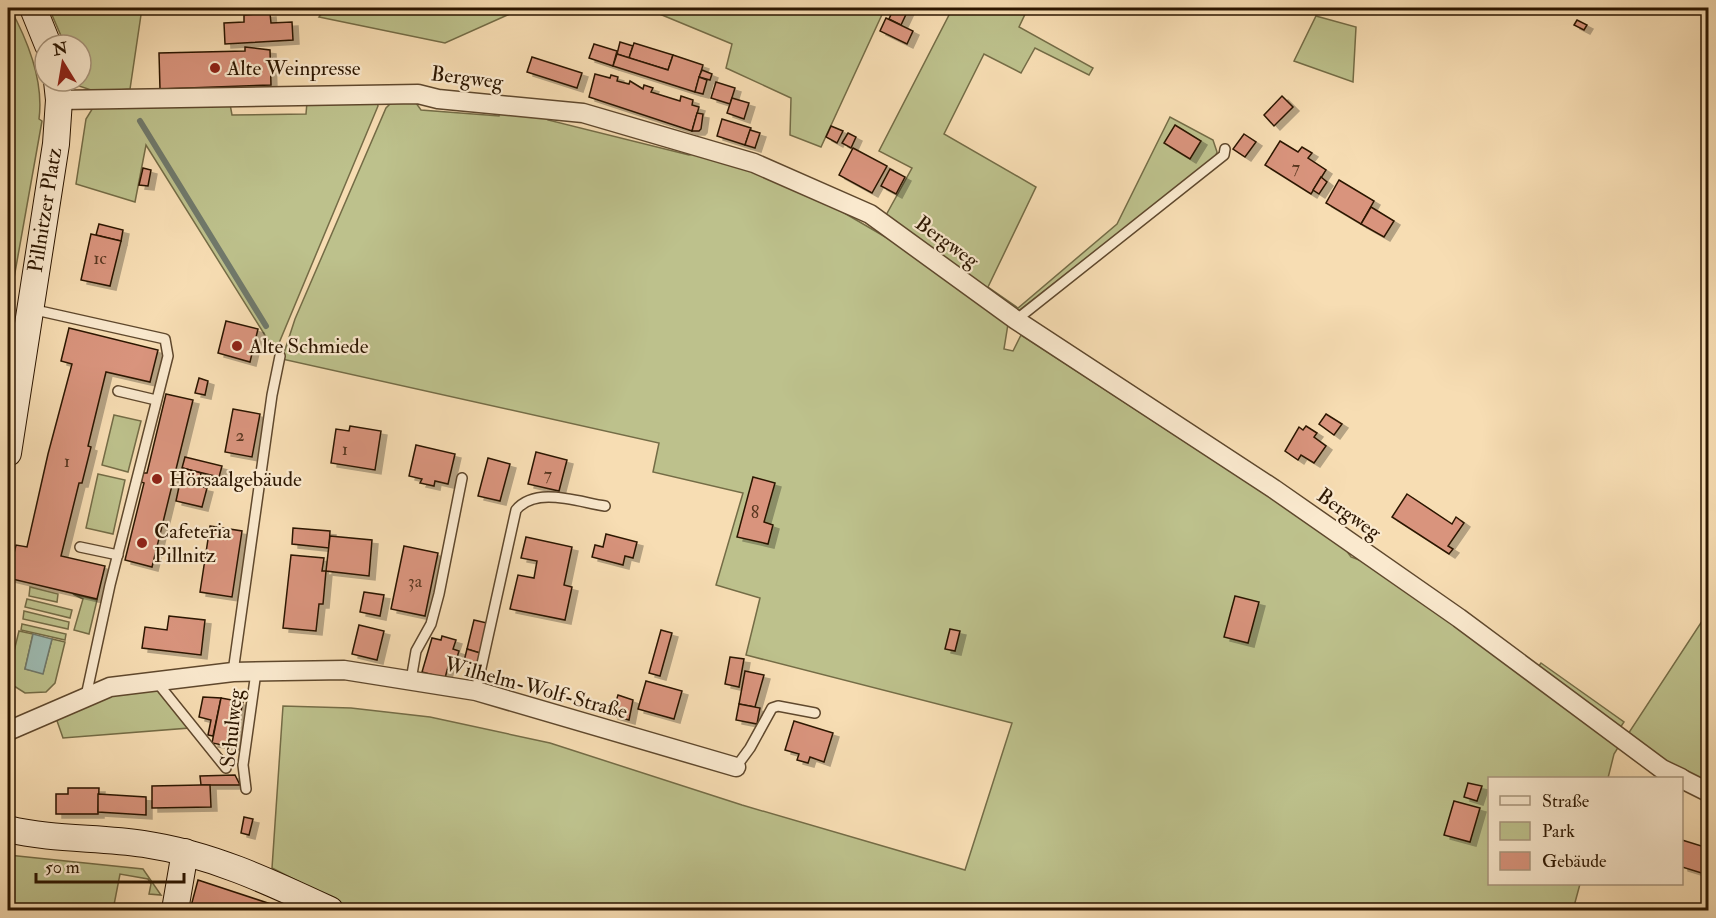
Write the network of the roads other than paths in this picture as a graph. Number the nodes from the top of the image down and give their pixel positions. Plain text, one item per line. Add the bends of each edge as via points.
1 (33, 8) edge
2 (43, 33) edge
3 (93, 91) edge
4 (58, 93) edge
5 (1226, 149) dead end
6 (28, 309) junction
7 (1016, 320) junction
8 (280, 356) dead end
9 (118, 391) dead end
10 (156, 400) junction
11 (8, 453) edge
12 (462, 478) dead end
13 (605, 506) dead end
14 (80, 547) dead end
15 (118, 555) junction
16 (233, 672) junction
17 (256, 672) junction
18 (154, 680) junction
19 (411, 680) junction
20 (476, 691) junction
21 (86, 696) junction
22 (815, 713) dead end
23 (8, 731) edge
24 (226, 768) dead end
25 (736, 768) joint
26 (1677, 777) edge
27 (1683, 780) edge
28 (246, 789) dead end
29 (1708, 792) edge
30 (8, 829) edge
31 (185, 852) junction
32 (175, 910) edge
33 (330, 910) edge

1 - 2 main road
3 - 7 street, Bergweg via 418,94 583,112 754,163 870,214
4 - 6 main road, Pillnitzer Platz via 56,144
5 - 7 lane via 1224,155
6 - 10 lane via 165,339 168,356
6 - 11 main road, Pillnitzer Platz via 18,354
7 - 26 street, Bergweg via 1274,489
8 - 16 lane, Schulweg
9 - 10 lane
10 - 15 lane
12 - 19 lane via 437,604 416,651
13 - 20 lane via 542,497 523,502 516,510
14 - 15 lane
15 - 21 lane
16 - 17 street, Wilhelm-Wolf-Straße
16 - 18 street, Wilhelm-Wolf-Straße
17 - 19 street, Wilhelm-Wolf-Straße via 344,670
17 - 28 lane, Schulweg via 243,765
18 - 21 street, Wilhelm-Wolf-Straße via 111,687
18 - 24 lane
19 - 20 street, Wilhelm-Wolf-Straße
20 - 25 street, Wilhelm-Wolf-Straße
21 - 23 street, Wilhelm-Wolf-Straße
22 - 25 lane via 772,708
27 - 29 street, Bergweg
30 - 31 main road
31 - 32 main road
31 - 33 main road via 227,865

